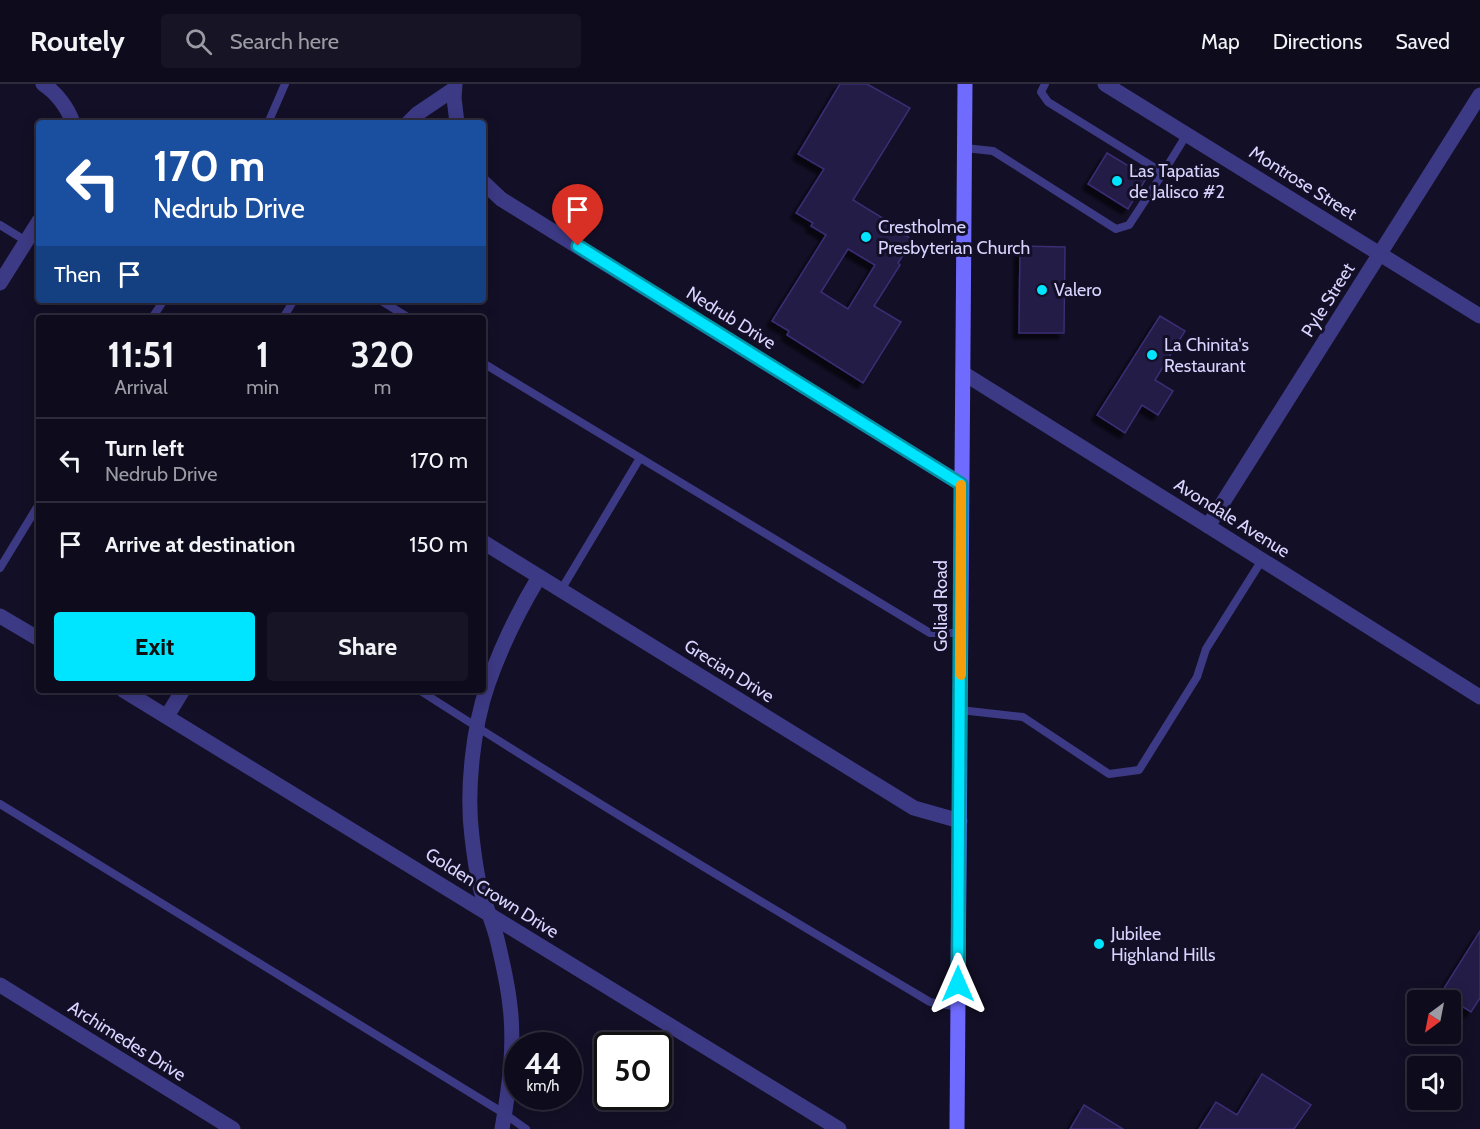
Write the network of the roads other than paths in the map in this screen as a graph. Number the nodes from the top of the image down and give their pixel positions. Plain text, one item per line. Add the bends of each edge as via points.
1 (43, 84) edge
2 (285, 84) edge
3 (965, 84) edge
4 (1045, 84) edge
5 (1105, 84) edge
6 (454, 87) edge
7 (1480, 95) edge
8 (72, 120) edge
9 (269, 120) edge
10 (411, 120) edge
11 (457, 120) edge
12 (1187, 134) junction
13 (965, 148) junction
14 (1162, 172) junction
15 (486, 185) edge
16 (0, 225) edge
17 (36, 226) edge
18 (26, 241) junction
19 (1380, 254) junction
20 (0, 282) edge
21 (385, 303) edge
22 (404, 315) edge
23 (1480, 316) edge
24 (486, 365) edge
25 (963, 374) junction
26 (640, 458) junction
27 (961, 484) junction
28 (36, 509) edge
29 (1209, 526) junction
30 (486, 544) edge
31 (1262, 560) junction
32 (0, 568) edge
33 (539, 577) junction
34 (561, 590) junction
35 (0, 616) edge
36 (961, 633) junction
37 (36, 637) edge
38 (486, 689) edge
39 (128, 693) edge
40 (181, 693) edge
41 (424, 693) edge
42 (485, 693) edge
43 (1480, 697) edge
44 (960, 710) junction
45 (167, 716) junction
46 (477, 728) junction
47 (0, 804) edge
48 (960, 821) junction
49 (489, 914) junction
50 (0, 986) edge
51 (958, 1007) junction
52 (504, 1122) edge
53 (233, 1129) edge
54 (526, 1129) edge
55 (839, 1129) edge
56 (957, 1129) edge

1 - 8 street via 58,97
2 - 9 lane
3 - 13 main road, Goliad Road
4 - 14 lane via 1041,92 1048,102
5 - 12 street, Montrose Street
6 - 10 street
6 - 11 street
7 - 19 street, Pyle Street
12 - 14 lane
12 - 19 street, Montrose Street
13 - 14 lane via 993,151 1116,229 1129,225
13 - 25 main road, Goliad Road
15 - 27 street, Nedrub Drive via 501,199
16 - 18 lane
17 - 18 street
18 - 20 street
19 - 23 street, Montrose Street
19 - 29 street, Pyle Street
21 - 22 lane
24 - 26 lane
25 - 27 main road, Goliad Road
25 - 29 street, Avondale Avenue
26 - 34 lane
26 - 36 lane via 930,633
27 - 36 main road, Goliad Road
28 - 32 lane
29 - 31 street, Avondale Avenue
30 - 33 street, Grecian Drive
31 - 43 street, Avondale Avenue
31 - 44 lane via 1206,649 1197,676 1139,770 1108,774 1023,717
33 - 34 street, Grecian Drive
33 - 38 street
34 - 48 street, Grecian Drive via 914,808
35 - 37 street
36 - 44 main road, Goliad Road
39 - 45 street, Golden Crown Drive
40 - 45 street
41 - 46 lane
42 - 46 street
44 - 48 main road, Goliad Road
45 - 49 street, Golden Crown Drive
46 - 49 street via 470,791 472,837
46 - 51 lane via 930,1002
47 - 52 lane
48 - 51 main road, Goliad Road
49 - 52 street via 510,1007 512,1049
49 - 55 street, Golden Crown Drive
50 - 53 street, Archimedes Drive
51 - 56 main road, Goliad Road
52 - 54 lane

